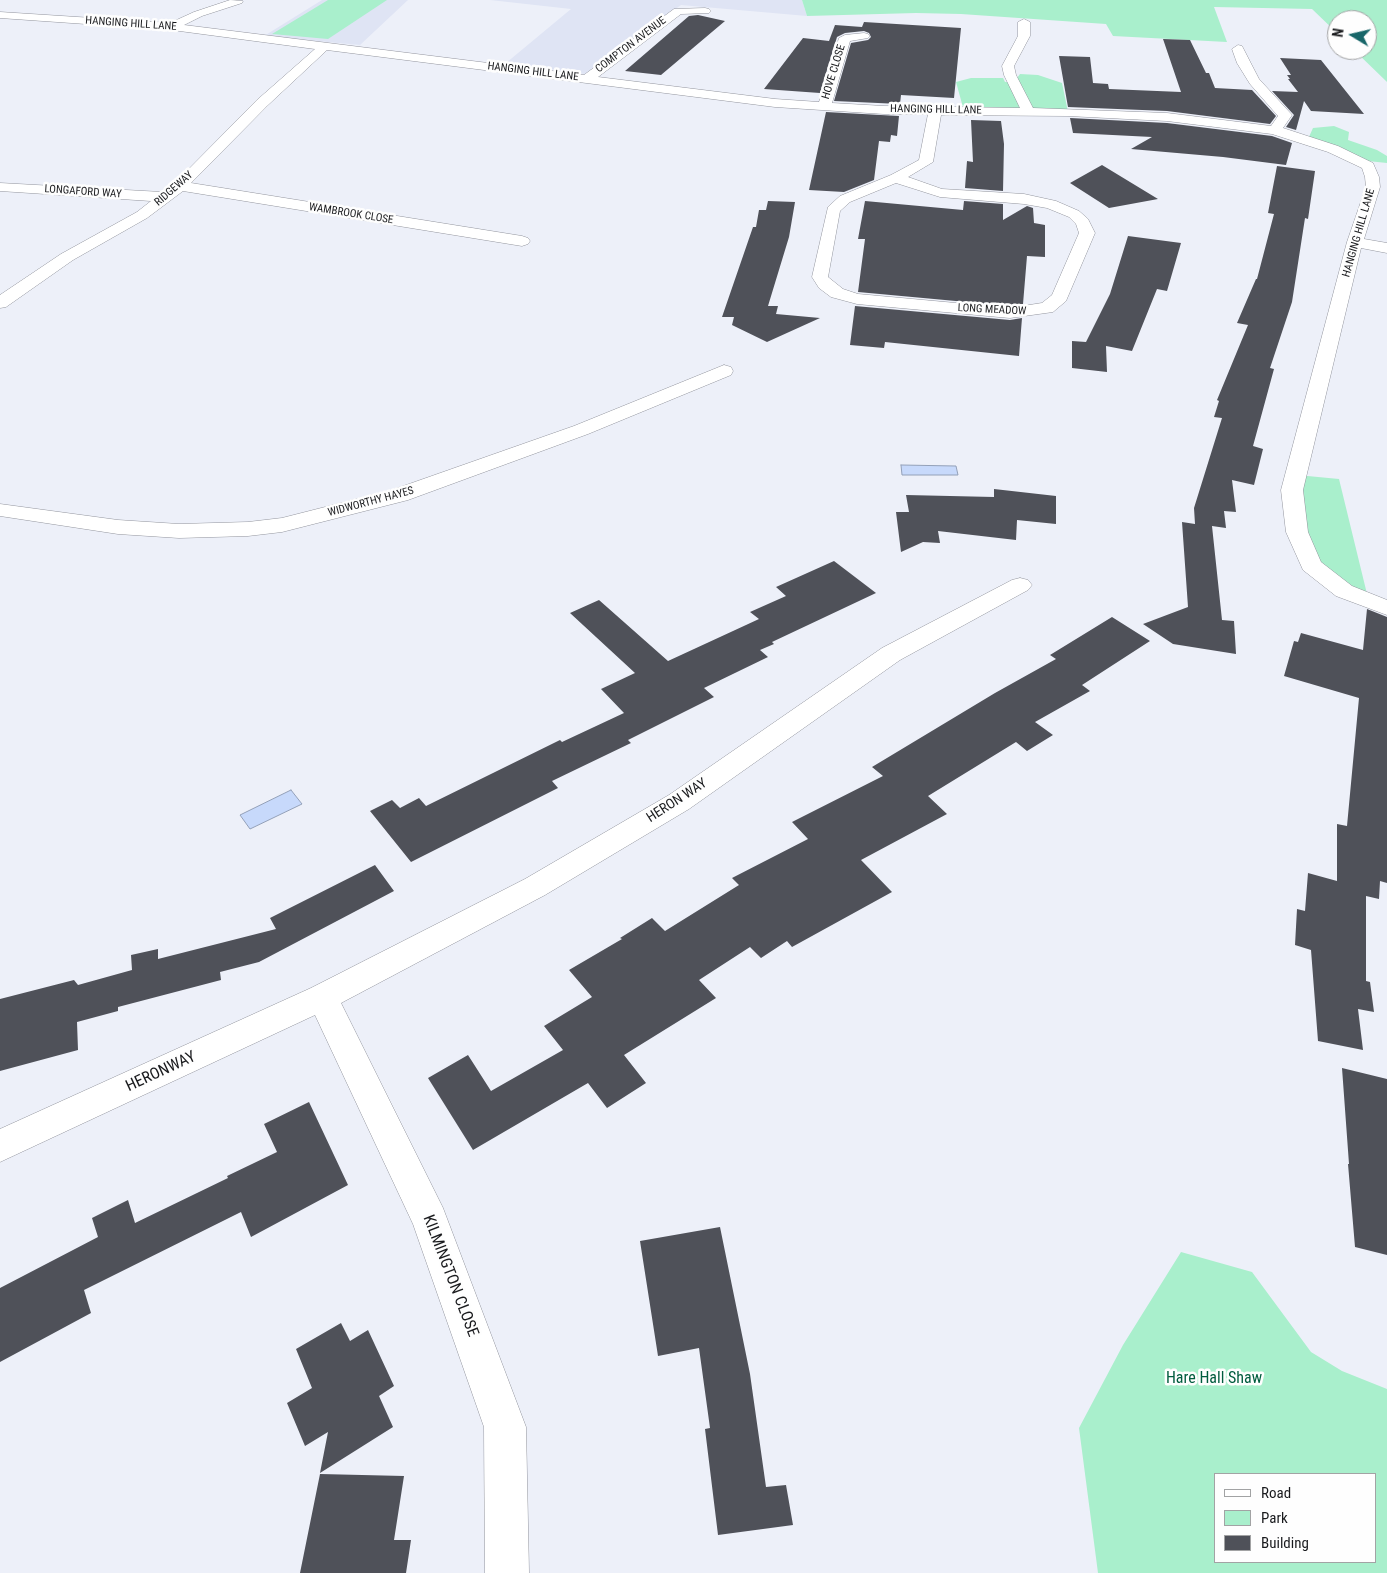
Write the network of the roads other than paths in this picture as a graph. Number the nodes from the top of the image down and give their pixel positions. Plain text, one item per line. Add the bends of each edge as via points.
1 (238, 1) edge
2 (705, 11) dead end
3 (0, 15) edge
4 (1024, 22) dead end
5 (172, 27) junction
6 (830, 34) dead end
7 (864, 36) dead end
8 (845, 38) junction
9 (325, 46) junction
10 (1238, 49) dead end
11 (587, 78) junction
12 (824, 107) junction
13 (935, 110) junction
14 (1029, 112) junction
15 (1274, 130) junction
16 (1368, 166) junction
17 (1387, 167) edge
18 (896, 178) junction
19 (180, 186) junction
20 (0, 187) edge
21 (166, 197) junction
22 (522, 242) dead end
23 (1355, 242) junction
24 (1387, 248) edge
25 (0, 304) edge
26 (724, 371) dead end
27 (0, 510) edge
28 (1020, 585) dead end
29 (1387, 608) edge
30 (322, 997) junction
31 (0, 1146) edge
32 (507, 1573) edge

1 - 5 street via 198,14
2 - 11 street, COMPTON AVENUE via 678,11
3 - 5 street, HANGING HILL LANE
4 - 14 street via 1024,36 1008,66
5 - 9 street, HANGING HILL LANE
6 - 8 street, HOVE CLOSE
7 - 8 street, HOVE CLOSE
8 - 12 street, HOVE CLOSE
9 - 11 street, HANGING HILL LANE
9 - 19 street, RIDGEWAY via 262,103
10 - 15 street via 1254,81 1285,115
11 - 12 street, HANGING HILL LANE via 721,98
12 - 13 street, HANGING HILL LANE
13 - 14 street, HANGING HILL LANE
13 - 18 street, LONG MEADOW via 926,162
14 - 15 street, HANGING HILL LANE via 1167,117
15 - 16 street, HANGING HILL LANE via 1328,147
16 - 17 street
16 - 23 street, HANGING HILL LANE via 1373,186
18 - 18 street, LONG MEADOW via 845,199 833,210 820,277 825,284 838,293 857,299 1010,313 1047,308 1060,297 1087,233 1083,222 1074,214 1051,204 1024,199 940,193
19 - 21 street, RIDGEWAY
19 - 22 street, WAMBROOK CLOSE
20 - 21 street, LONGAFORD WAY
21 - 25 street, RIDGEWAY via 142,215 38,275
23 - 24 street
23 - 29 street, HANGING HILL LANE via 1292,490 1297,532 1311,565 1344,591
26 - 27 street, WIDWORTHY HAYES via 581,430 400,495 282,525 180,531 118,527
28 - 30 street, HERON WAY via 891,654 679,802 535,888
30 - 31 street, HERONWAY
30 - 32 street, KILMINGTON CLOSE via 430,1220 505,1427

